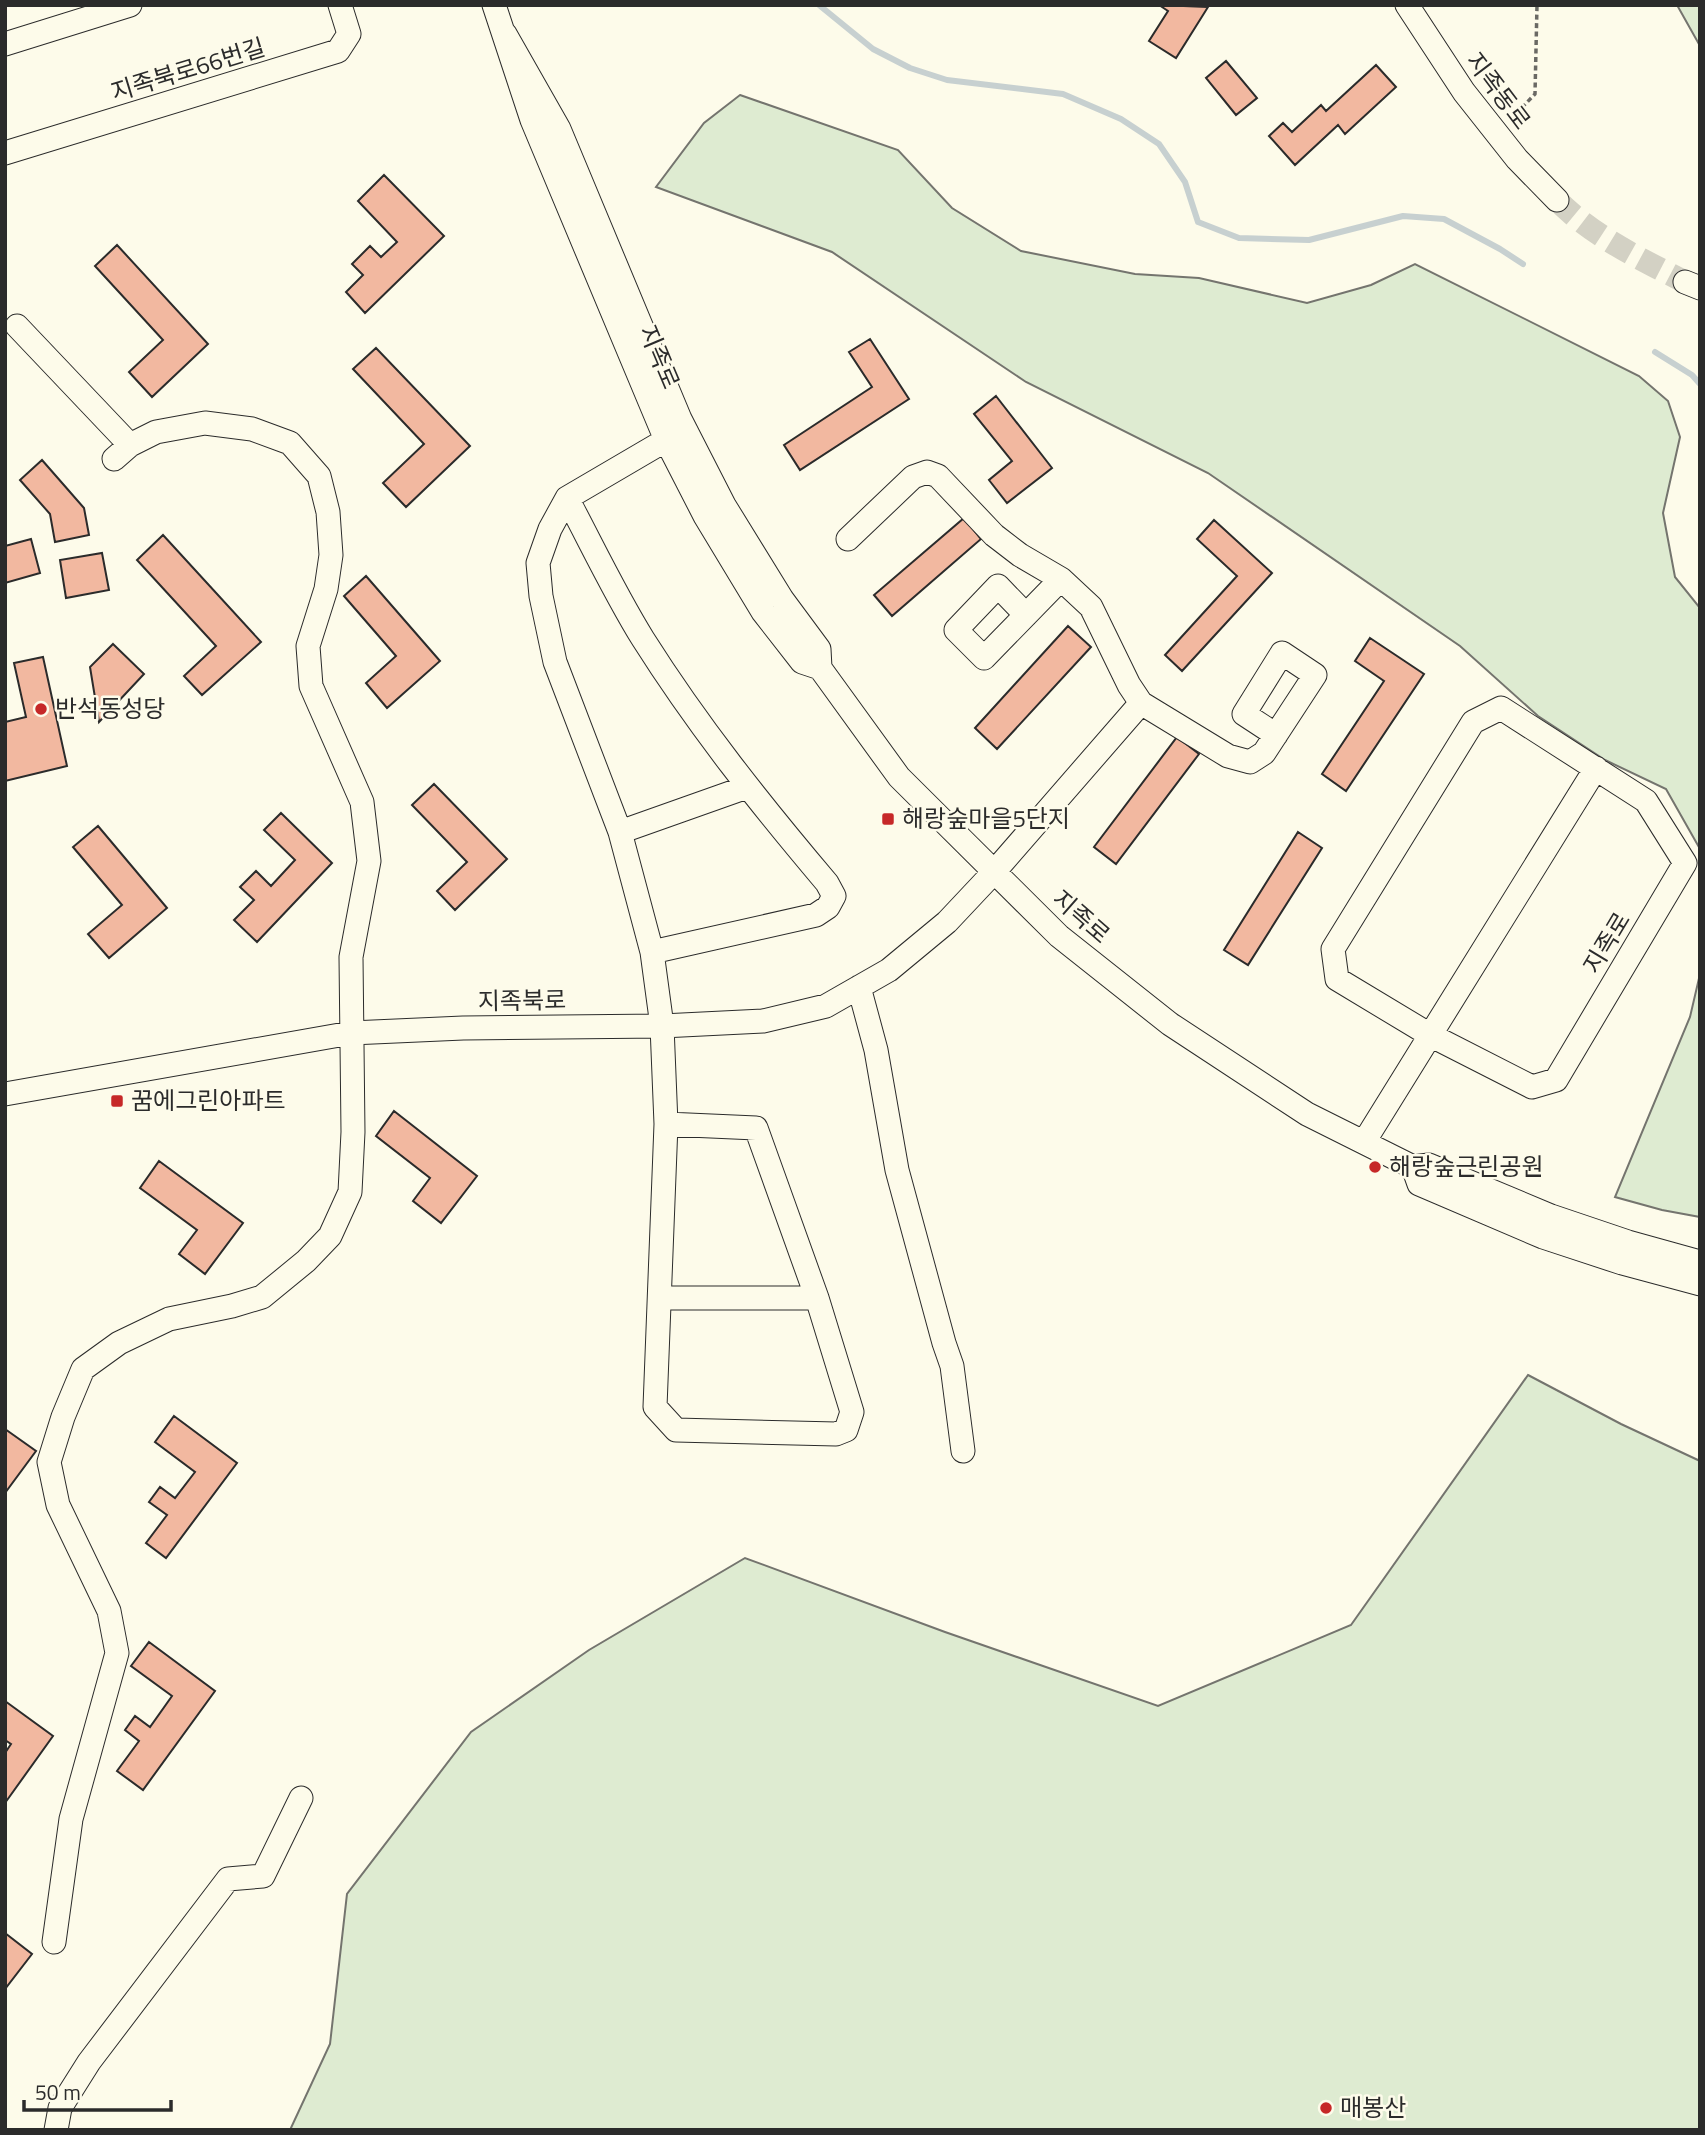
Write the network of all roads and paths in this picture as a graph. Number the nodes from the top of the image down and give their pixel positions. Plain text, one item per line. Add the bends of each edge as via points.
1 (130, 5) edge
2 (340, 5) edge
3 (494, 5) edge
4 (1407, 5) edge
5 (1537, 5) edge
6 (505, 34) junction
7 (5, 44) edge
8 (1497, 134) junction
9 (5, 153) edge
10 (1557, 200) tunnel mouth
11 (17, 326) dead end
12 (666, 440) junction
13 (567, 498) junction
14 (848, 539) dead end
15 (1061, 579) junction
16 (1026, 615) dead end
17 (820, 668) junction
18 (1141, 703) junction
19 (1276, 735) dead end
20 (1596, 768) junction
21 (747, 787) junction
22 (620, 832) junction
23 (994, 872) junction
24 (652, 952) junction
25 (859, 987) junction
26 (663, 1026) junction
27 (351, 1033) junction
28 (1430, 1035) junction
29 (5, 1094) edge
30 (666, 1124) junction
31 (1364, 1142) junction
32 (1413, 1167) junction
33 (1700, 1262) edge
34 (1700, 1284) edge
35 (660, 1298) junction
36 (817, 1298) junction
37 (963, 1451) dead end
38 (300, 1798) dead end
39 (54, 1942) dead end
40 (56, 2130) edge

1 - 7 street
2 - 9 street, 지족북로66번길 via 349,34 338,51
3 - 6 street, 지족로
4 - 8 street, 지족동로
5 - 8 path via 1535,94
6 - 12 street, 지족로 via 531,120
6 - 17 street, 지족로 via 559,129 680,419 724,505 819,649
8 - 10 street, 지족동로
11 - 27 street via 122,452 156,432 205,423 251,429 290,443 319,477 328,512 331,555 308,646 311,686 362,802 369,862 351,957
12 - 13 street
12 - 17 street, 지족로 via 763,612 802,662
13 - 21 street via 642,637
13 - 22 street via 538,563 541,596 555,662
14 - 15 street via 912,477 927,472 938,476 993,535
15 - 16 street
15 - 18 street via 1091,607
17 - 23 street, 지족로 via 900,776
18 - 19 street via 1228,756 1250,762 1264,753
18 - 23 street, 지족북로
20 - 28 street
20 - 28 street, 지족로 via 1646,801 1685,863 1556,1080 1532,1087
20 - 28 street, 지족로 via 1501,708 1473,722 1334,949 1337,979
21 - 22 street
21 - 24 street via 834,897 816,915
22 - 24 street
23 - 25 street, 지족북로 via 947,922 889,970
23 - 31 street, 지족로 via 1059,936 1170,1024 1307,1114
24 - 26 street
25 - 26 street, 지족북로 via 825,1006 764,1021
25 - 37 street via 898,1170 952,1366
26 - 27 street, 지족북로
26 - 30 street
27 - 29 street, 지족북로
27 - 39 street via 351,1192 330,1237 262,1297 169,1319 119,1343 83,1369 63,1417 49,1462 58,1505 109,1611 117,1653 71,1819
28 - 31 street
30 - 35 street
30 - 36 street via 756,1128
31 - 32 street, 지족로
32 - 33 street, 지족로 via 1429,1165 1551,1216
32 - 34 street, 지족로 via 1419,1184 1543,1237
35 - 36 street
35 - 36 street via 654,1407 676,1430 836,1434 846,1430 852,1412
38 - 40 street via 263,1877 228,1879 89,2062 60,2108

